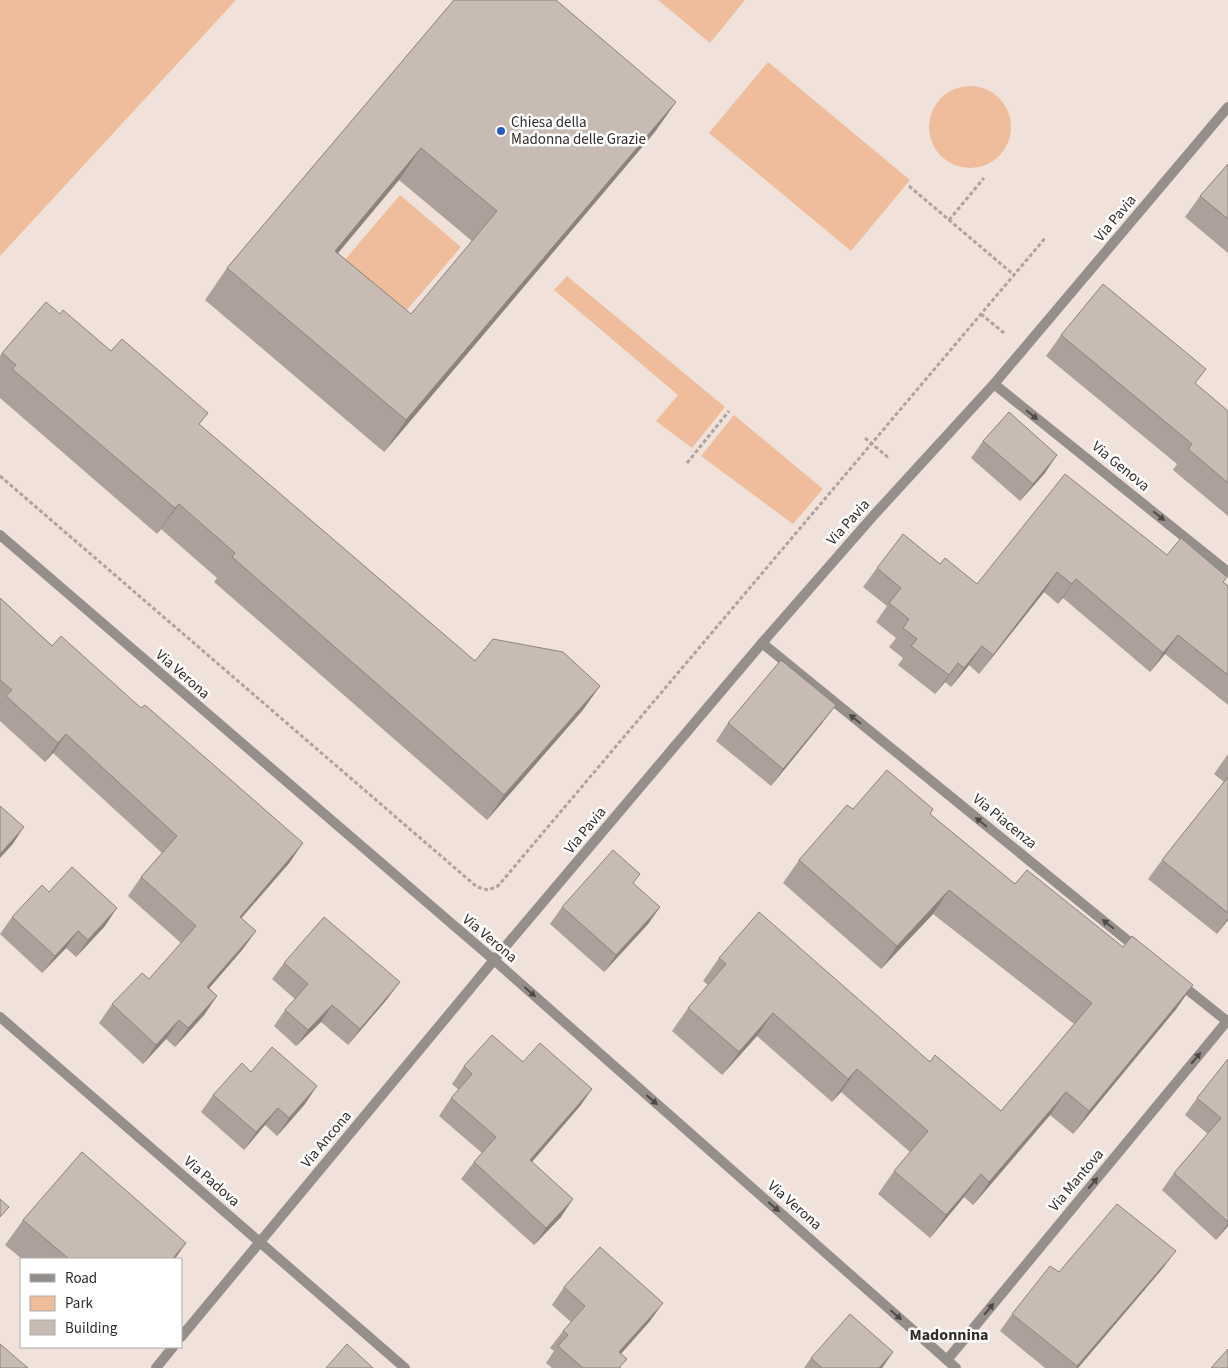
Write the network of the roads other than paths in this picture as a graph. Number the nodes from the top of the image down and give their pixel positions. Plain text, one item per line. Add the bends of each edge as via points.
1 (1227, 111) edge
2 (994, 384) junction
3 (0, 535) edge
4 (1228, 572) edge
5 (762, 643) junction
6 (1149, 958) edge
7 (494, 960) junction
8 (1173, 977) edge
9 (0, 1017) edge
10 (1228, 1021) edge
11 (259, 1242) junction
12 (182, 1336) edge
13 (172, 1348) edge
14 (947, 1360) junction
15 (156, 1368) edge
16 (405, 1368) edge
17 (956, 1368) edge

1 - 2 street, Via Pavia
2 -> 4 street, Via Genova
2 - 5 street, Via Pavia
3 - 7 street, Via Verona
6 -> 5 street, Via Piacenza
5 - 7 street, Via Pavia
7 - 11 street, Via Ancona
7 -> 14 street, Via Verona
8 - 10 street
9 - 11 street, Via Padova
14 -> 10 street, Via Mantova
11 - 12 street, Via Ancona
11 - 16 street, Via Padova
13 - 15 street
14 - 17 street, Via Verona

